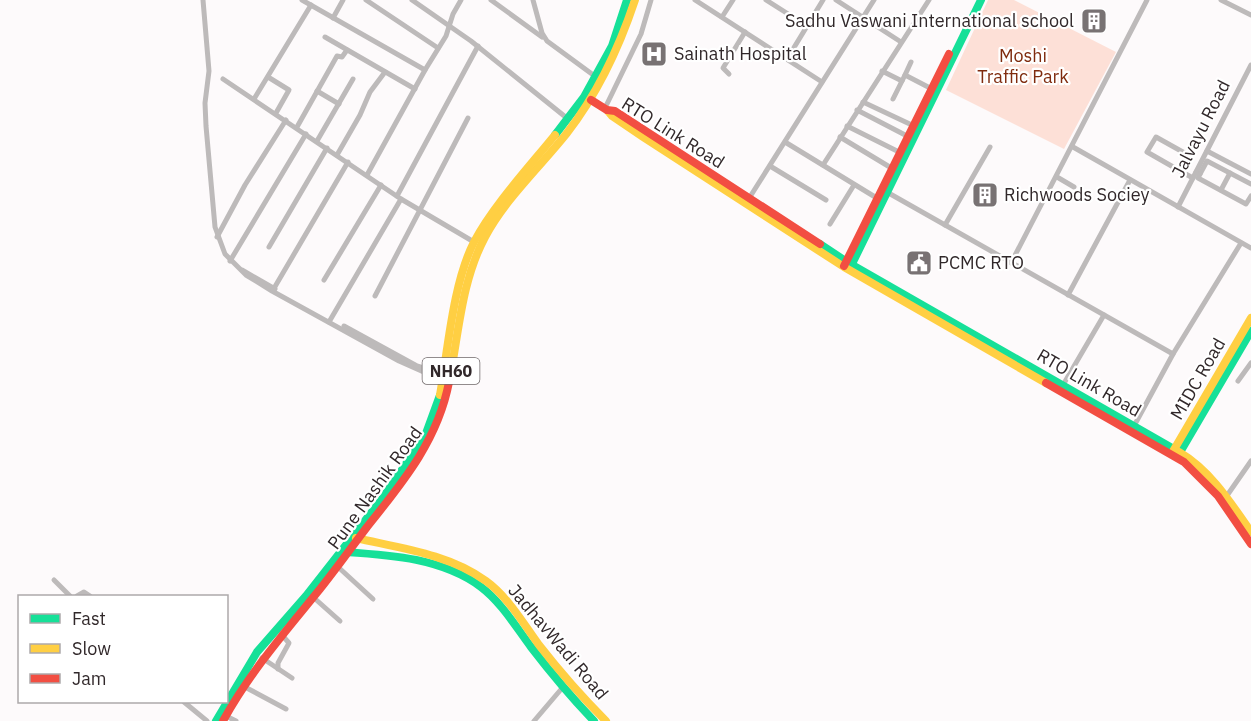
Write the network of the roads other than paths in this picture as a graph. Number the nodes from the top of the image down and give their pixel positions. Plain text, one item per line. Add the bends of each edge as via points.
1 (203, 0) edge
2 (302, 0) edge
3 (344, 0) edge
4 (366, 0) edge
5 (412, 0) edge
6 (491, 0) edge
7 (533, 0) edge
8 (627, 0) edge
9 (635, 0) edge
10 (651, 0) edge
11 (695, 0) edge
12 (733, 0) edge
13 (766, 0) edge
14 (836, 0) edge
15 (874, 0) edge
16 (976, 0) edge
17 (981, 0) edge
18 (1147, 0) edge
19 (1221, 0) edge
20 (458, 1) edge
21 (821, 1) edge
22 (926, 1) edge
23 (311, 5) junction
24 (1250, 12) edge
25 (722, 17) junction
26 (862, 17) junction
27 (333, 18) junction
28 (450, 25) junction
29 (807, 26) junction
30 (745, 32) junction
31 (325, 37) dead end
32 (544, 38) junction
33 (901, 42) junction
34 (478, 46) junction
35 (438, 48) junction
36 (346, 50) junction
37 (787, 59) junction
38 (911, 63) dead end
39 (1251, 65) edge
40 (425, 70) junction
41 (882, 71) junction
42 (385, 72) junction
43 (729, 74) dead end
44 (905, 75) junction
45 (1248, 76) edge
46 (268, 77) junction
47 (596, 77) junction
48 (223, 79) dead end
49 (353, 79) dead end
50 (902, 81) junction
51 (822, 82) junction
52 (415, 89) junction
53 (932, 89) junction
54 (317, 91) junction
55 (255, 99) junction
56 (893, 99) dead end
57 (591, 100) junction
58 (863, 102) junction
59 (339, 104) junction
60 (606, 109) junction
61 (857, 110) junction
62 (276, 113) junction
63 (468, 118) dead end
64 (568, 119) junction
65 (286, 120) junction
66 (847, 126) junction
67 (914, 126) junction
68 (297, 127) junction
69 (306, 134) junction
70 (840, 137) junction
71 (909, 137) junction
72 (317, 141) junction
73 (785, 142) junction
74 (990, 147) dead end
75 (1073, 147) junction
76 (327, 148) junction
77 (1207, 151) junction
78 (901, 153) junction
79 (337, 154) junction
80 (348, 162) junction
81 (822, 165) junction
82 (770, 166) junction
83 (893, 169) junction
84 (1182, 172) junction
85 (1230, 173) junction
86 (1251, 174) edge
87 (367, 175) junction
88 (1196, 175) junction
89 (1057, 177) junction
90 (1130, 180) junction
91 (1251, 184) edge
92 (381, 185) junction
93 (854, 185) junction
94 (1074, 187) dead end
95 (1221, 190) junction
96 (886, 192) junction
97 (1251, 196) edge
98 (399, 197) junction
99 (826, 200) dead end
100 (747, 201) junction
101 (881, 201) junction
102 (1178, 207) junction
103 (420, 210) junction
104 (830, 224) dead end
105 (945, 225) junction
106 (218, 237) junction
107 (474, 242) junction
108 (1241, 243) junction
109 (269, 247) dead end
110 (1251, 248) edge
111 (230, 261) junction
112 (1011, 263) junction
113 (848, 266) junction
114 (324, 280) dead end
115 (273, 290) junction
116 (1068, 295) junction
117 (375, 296) dead end
118 (1104, 315) junction
119 (1250, 320) edge
120 (330, 321) junction
121 (1251, 331) edge
122 (1173, 354) junction
123 (1251, 363) edge
124 (447, 378) junction
125 (1238, 381) dead end
126 (1063, 385) junction
127 (1134, 426) junction
128 (1176, 453) junction
129 (1251, 460) edge
130 (1226, 497) junction
131 (1251, 532) edge
132 (355, 538) junction
133 (1251, 544) edge
134 (345, 552) junction
135 (335, 564) junction
136 (54, 580) dead end
137 (68, 595) edge
138 (313, 597) junction
139 (373, 599) dead end
140 (340, 621) dead end
141 (281, 634) junction
142 (262, 658) junction
143 (278, 669) junction
144 (292, 678) dead end
145 (565, 685) junction
146 (243, 686) junction
147 (228, 700) edge
148 (185, 703) edge
149 (226, 703) edge
150 (286, 709) dead end
151 (225, 719) edge
152 (207, 721) edge
153 (216, 721) edge
154 (236, 721) edge
155 (534, 721) edge
156 (594, 721) edge
157 (606, 721) edge

1 - 106 street via 209,71 205,113
2 - 23 street
3 - 27 street
4 - 35 street
5 - 28 street
6 - 32 street
7 - 32 street
8 - 47 main road, Pune Nashik Road / NH60 via 612,46
9 - 57 main road, Pune Nashik Road / NH60 via 619,47
10 - 60 street
11 - 25 street
12 - 25 street
13 - 29 street
14 - 26 street
15 - 26 street
16 - 53 main road
17 - 96 main road
18 - 75 street
19 - 24 street
20 - 28 street
21 - 29 street
22 - 33 street
23 - 27 street
23 - 46 street
25 - 30 street
26 - 33 street
26 - 51 street
27 - 40 street
28 - 34 street
28 - 35 street
29 - 37 street
30 - 37 street
30 - 43 street via 723,68
31 - 36 street
32 - 47 street
33 - 41 street
34 - 64 street
34 - 98 street
35 - 40 street
36 - 42 street
36 - 54 street via 342,57 337,56
37 - 51 street
38 - 44 street
39 - 45 street, Jalvayu Road
40 - 52 street
41 - 50 street
41 - 58 street
42 - 52 street
42 - 79 street
44 - 50 street
44 - 53 street
45 - 77 street, Jalvayu Road
46 - 55 street
46 - 62 street via 289,90
47 - 64 main road, Pune Nashik Road / NH60
48 - 55 street
49 - 59 street
50 - 56 street
51 - 73 street
52 - 87 street
53 - 67 main road
54 - 59 street
54 - 68 street
55 - 62 street
57 - 60 main road, RTO Link Road
57 - 124 main road, Pune Nashik Road / NH60 via 503,212 476,254
58 - 61 street
58 - 67 street
59 - 72 street
60 - 100 main road, RTO Link Road via 620,122
61 - 66 street
61 - 71 street
62 - 65 street
63 - 103 street
64 - 107 main road, Pune Nashik Road / NH60
65 - 68 street
65 - 106 street
66 - 70 street
66 - 78 street
67 - 71 main road
68 - 69 street
69 - 72 street
69 - 111 street
70 - 81 street
70 - 83 street
71 - 78 main road
72 - 76 street
73 - 81 street
73 - 82 street
74 - 105 street
75 - 89 street
75 - 90 street
76 - 79 street
76 - 109 street
77 - 86 street
77 - 88 street, Jalvayu Road
78 - 83 main road
79 - 80 street
80 - 87 street
80 - 115 street
81 - 93 street
82 - 99 street
82 - 100 street
83 - 96 main road
84 - 84 street via 1190,156 1156,137 1147,152
84 - 88 street
85 - 88 street via 1208,161
85 - 91 street
85 - 95 street
87 - 92 street
88 - 95 street
88 - 102 street, Jalvayu Road
89 - 94 street
89 - 112 street
90 - 102 street
90 - 116 street
92 - 98 street
92 - 114 street
93 - 101 street
93 - 104 street
95 - 97 street via 1246,204
96 - 101 main road
96 - 105 street
98 - 103 street
98 - 120 street
100 - 113 main road, RTO Link Road
101 - 113 main road
102 - 108 street
103 - 107 street
103 - 117 street
105 - 112 street
106 - 111 street
107 - 124 main road, Pune Nashik Road / NH60 via 455,298
108 - 110 street
108 - 122 street
111 - 115 street
112 - 116 street
113 - 126 main road, RTO Link Road
113 - 128 main road, RTO Link Road
115 - 120 street
116 - 118 street
118 - 122 street
118 - 126 street
119 - 128 main road, MIDC Road
120 - 124 street via 399,361
121 - 128 main road, MIDC Road
122 - 127 street
123 - 125 street
124 - 132 main road, Pune Nashik Road / NH60 via 425,436
126 - 127 main road, RTO Link Road
127 - 128 main road, RTO Link Road
128 - 130 main road, RTO Link Road via 1193,461
128 - 133 main road, RTO Link Road via 1214,492
129 - 130 street
130 - 131 main road, RTO Link Road
132 - 134 main road, Pune Nashik Road / NH60
132 - 145 main road, JadhavWadi Road via 445,561 486,581 502,596
134 - 135 main road, Pune Nashik Road / NH60
134 - 145 main road, JadhavWadi Road via 424,562 475,583 494,598
135 - 138 main road, Pune Nashik Road / NH60
135 - 139 street
135 - 147 main road, Pune Nashik Road / NH60 via 257,652
136 - 137 street
138 - 140 street
138 - 141 main road, Pune Nashik Road / NH60
141 - 142 main road, Pune Nashik Road / NH60
141 - 143 street via 289,643
142 - 143 street
142 - 146 main road, Pune Nashik Road / NH60
143 - 144 street
145 - 155 street
145 - 156 main road, JadhavWadi Road
145 - 157 main road, JadhavWadi Road
146 - 150 street
146 - 151 main road, Pune Nashik Road / NH60
148 - 152 street
149 - 153 main road, Pune Nashik Road / NH60
151 - 154 street

